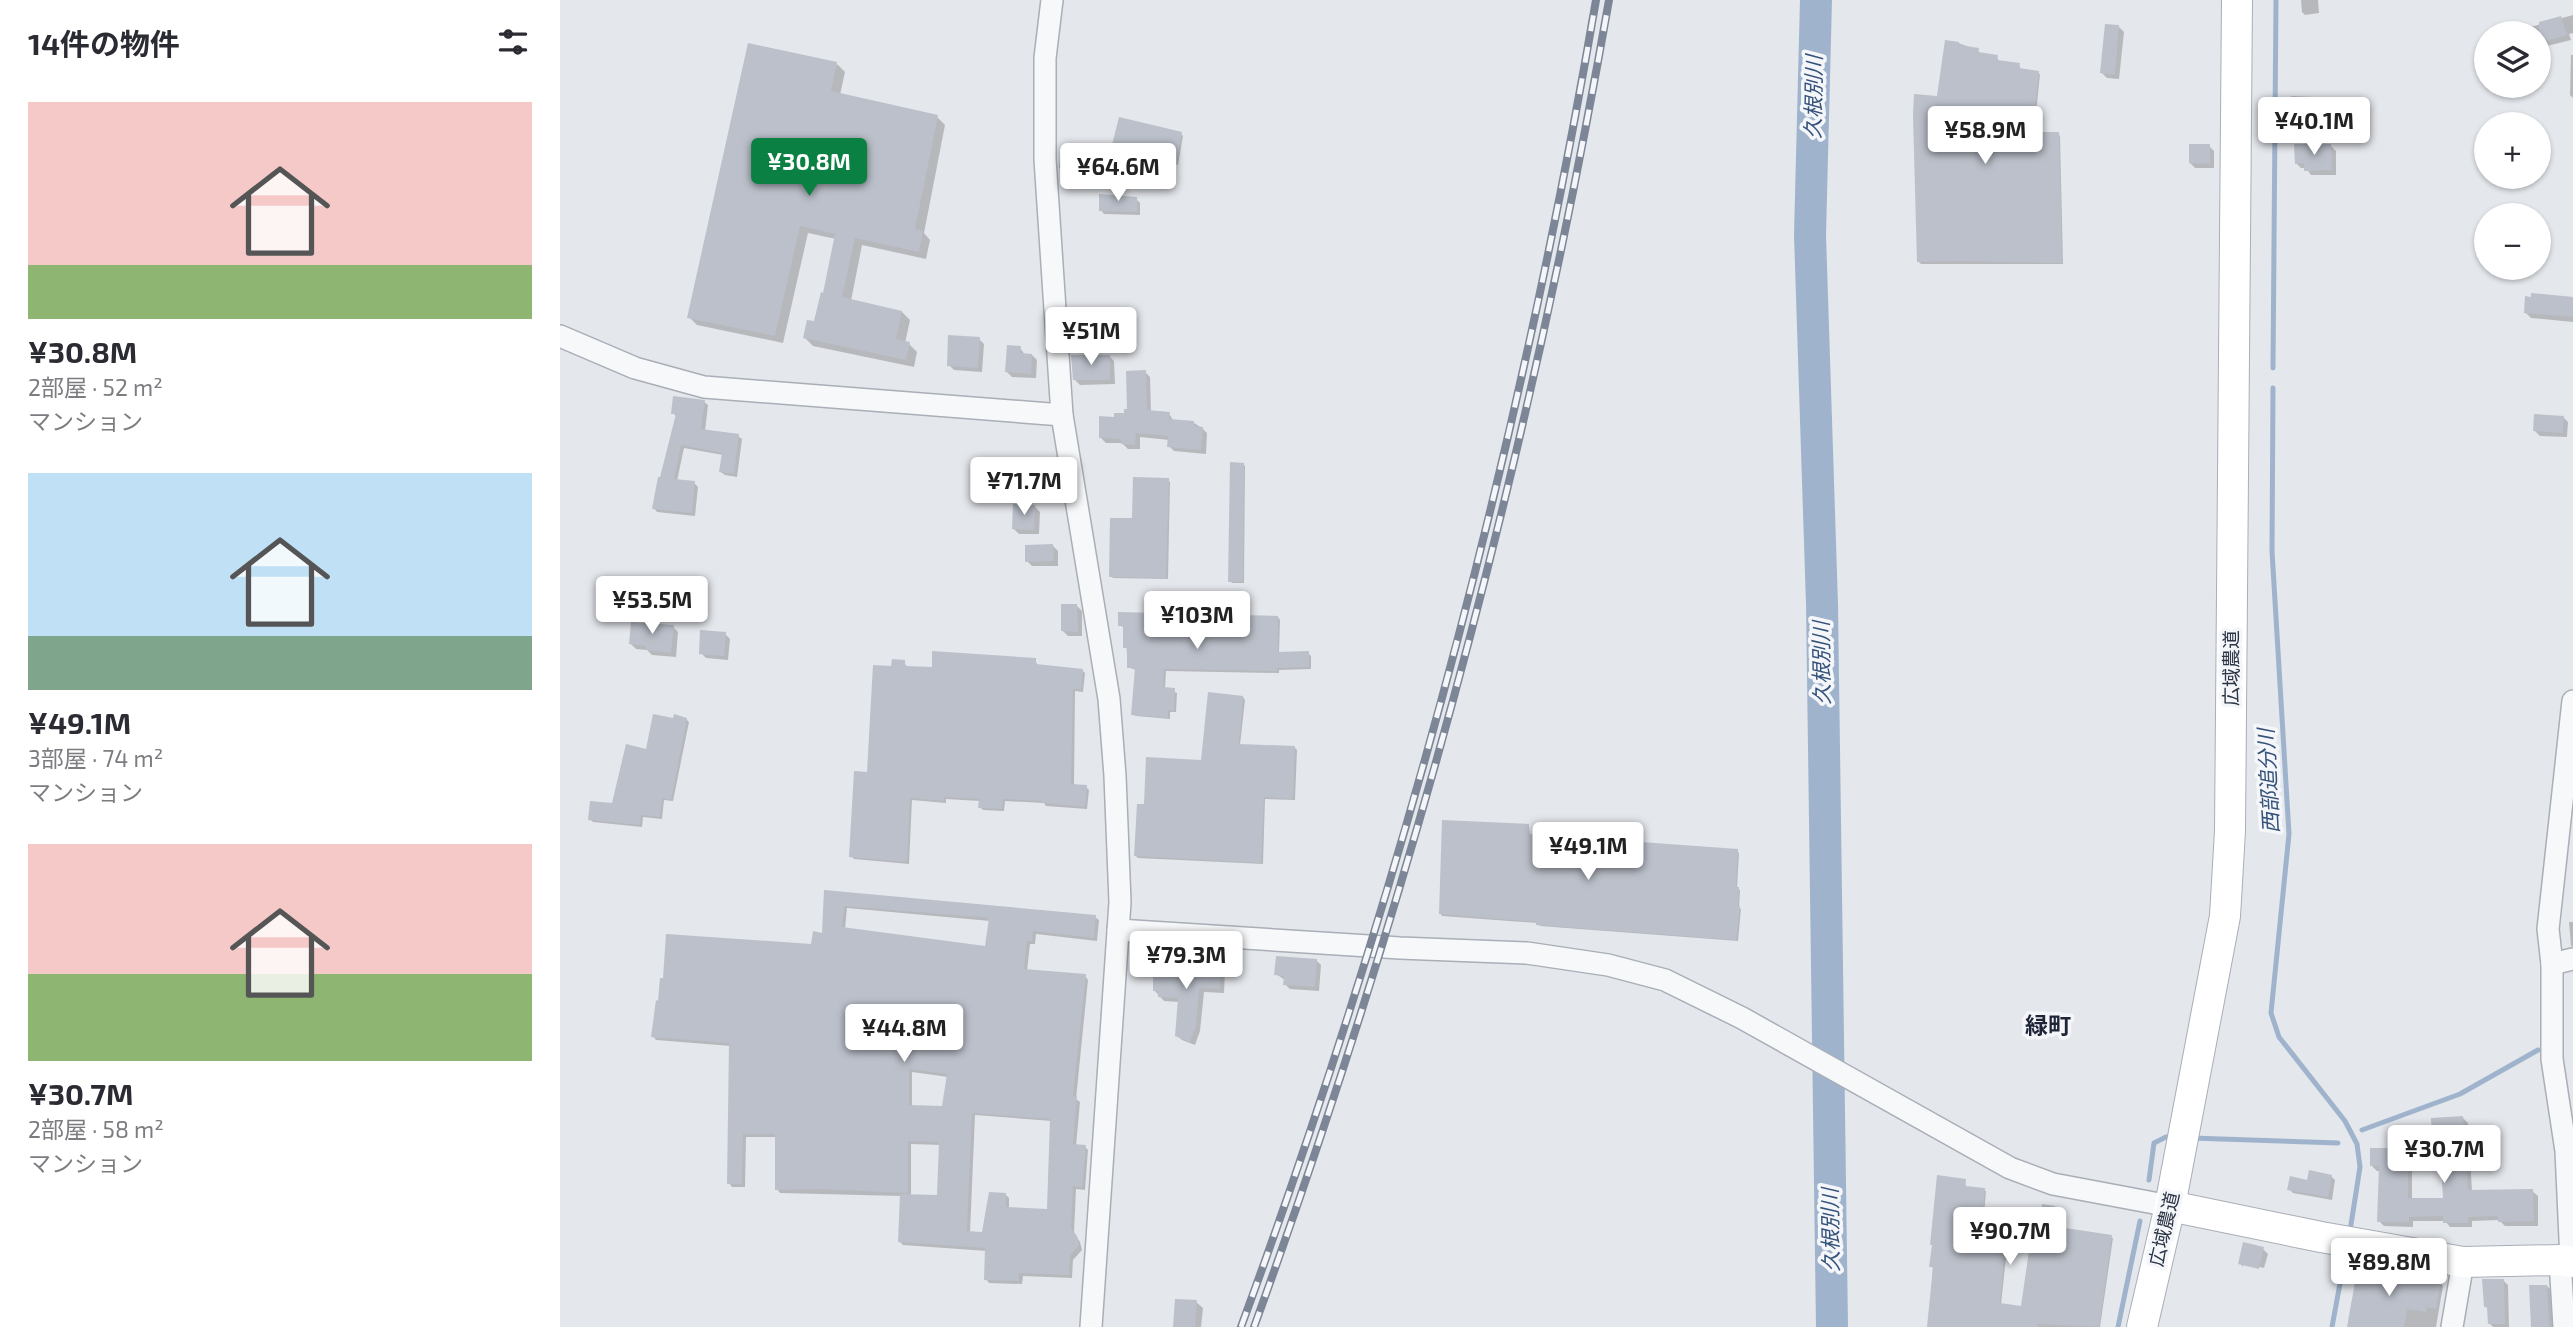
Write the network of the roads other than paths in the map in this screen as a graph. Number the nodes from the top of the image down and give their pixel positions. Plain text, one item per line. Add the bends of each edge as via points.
1 (1052, 0) edge
2 (2237, 0) edge
3 (560, 337) edge
4 (1062, 415) junction
5 (2573, 701) edge
6 (1118, 930) junction
7 (2563, 961) edge
8 (2169, 1206) junction
9 (2568, 1261) edge
10 (2463, 1262) junction
11 (1091, 1327) edge
12 (2142, 1327) edge
13 (2452, 1327) edge
14 (2564, 1327) edge

1 - 4 street via 1045,58 1045,159
2 - 8 street, 広域農道 via 2225,916
3 - 4 street via 635,368 704,387
4 - 6 street via 1109,699
5 - 7 street via 2548,929
6 - 8 street via 1527,953 1665,980 2010,1168 2053,1184
6 - 11 street
7 - 9 street via 2552,1059 2566,1152
8 - 10 street
8 - 12 street, 広域農道
9 - 10 street
9 - 14 street
10 - 13 street

